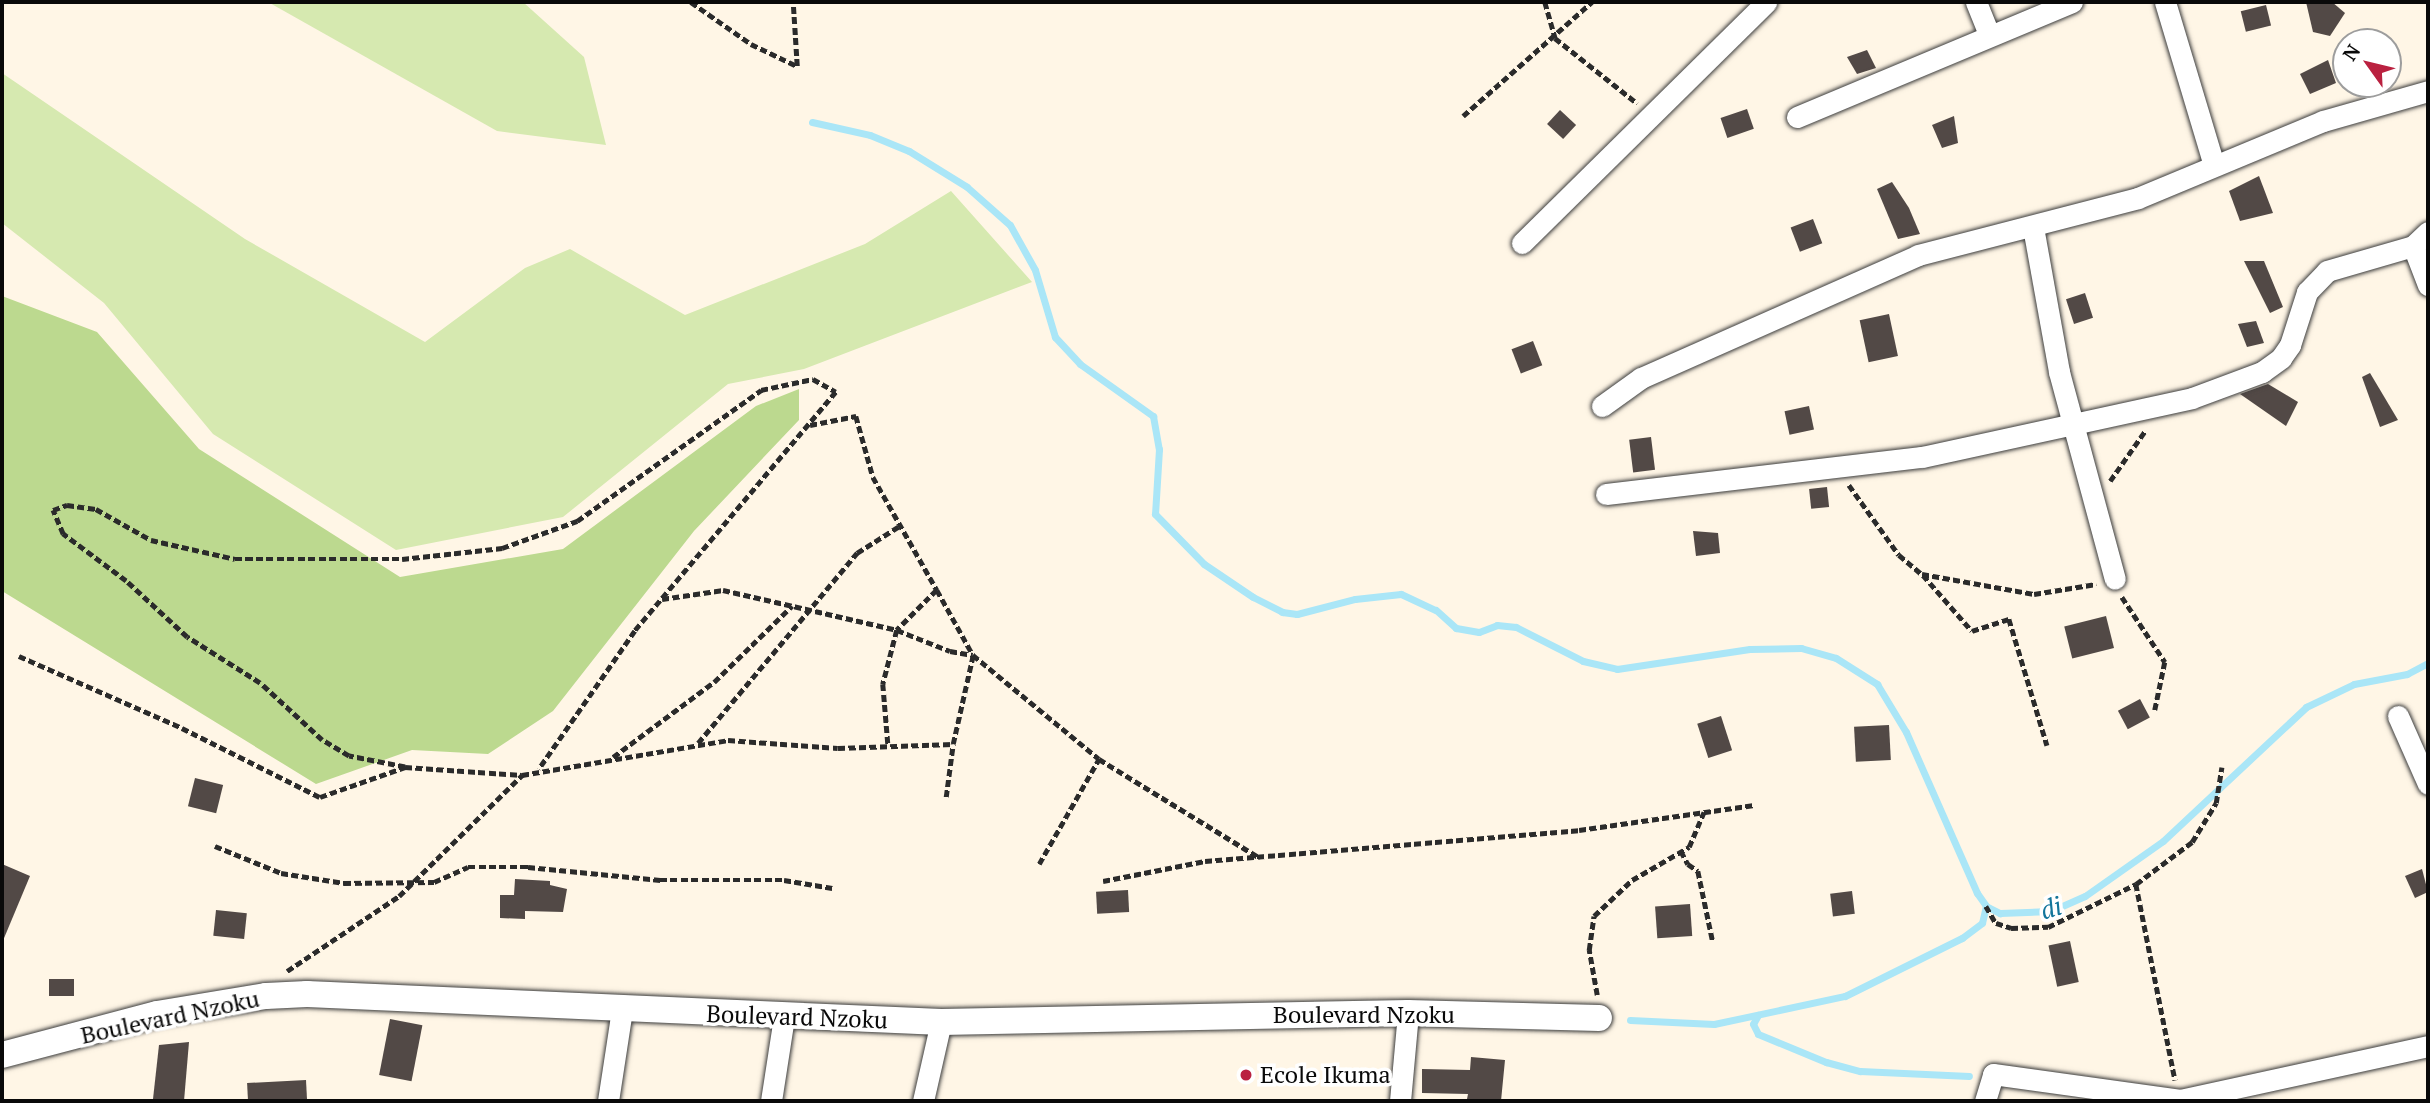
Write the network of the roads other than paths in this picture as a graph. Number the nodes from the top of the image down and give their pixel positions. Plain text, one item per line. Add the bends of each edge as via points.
1 (1766, 2) edge
2 (1976, 2) edge
3 (2072, 2) edge
4 (2165, 2) edge
5 (1989, 35) junction
6 (2428, 91) edge
7 (1797, 117) dead end
8 (2214, 165) junction
9 (2034, 227) junction
10 (2421, 239) edge
11 (1522, 243) dead end
12 (2428, 285) edge
13 (1602, 406) dead end
14 (2074, 425) junction
15 (1606, 494) dead end
16 (2115, 579) road end
17 (2398, 716) dead end
18 (2428, 784) edge
19 (622, 1010) junction
20 (1408, 1013) junction
21 (784, 1017) junction
22 (1599, 1018) road end
23 (941, 1022) junction
24 (2428, 1046) edge
25 (2, 1055) edge
26 (2180, 1100) edge
27 (608, 1101) edge
28 (771, 1101) edge
29 (923, 1101) edge
30 (1400, 1101) edge
31 (1985, 1101) edge

1 - 11 street
2 - 5 street
3 - 5 street
4 - 8 street
5 - 7 street
6 - 8 street via 2323,121
8 - 9 street via 2137,198
9 - 13 street via 1918,255 1641,378
9 - 14 street via 2045,307
10 - 12 street
10 - 14 street via 2327,271 2307,292 2281,358 2262,372 2176,402
14 - 15 street via 1980,441 1922,457
14 - 16 street
17 - 18 street
19 - 21 street, Boulevard Nzoku
19 - 25 street, Boulevard Nzoku via 360,994 266,996 158,1014
19 - 27 street
20 - 22 street, Boulevard Nzoku
20 - 23 street, Boulevard Nzoku
20 - 30 street
21 - 23 street, Boulevard Nzoku
21 - 28 street
23 - 29 street
24 - 26 street
26 - 31 street via 1993,1074

